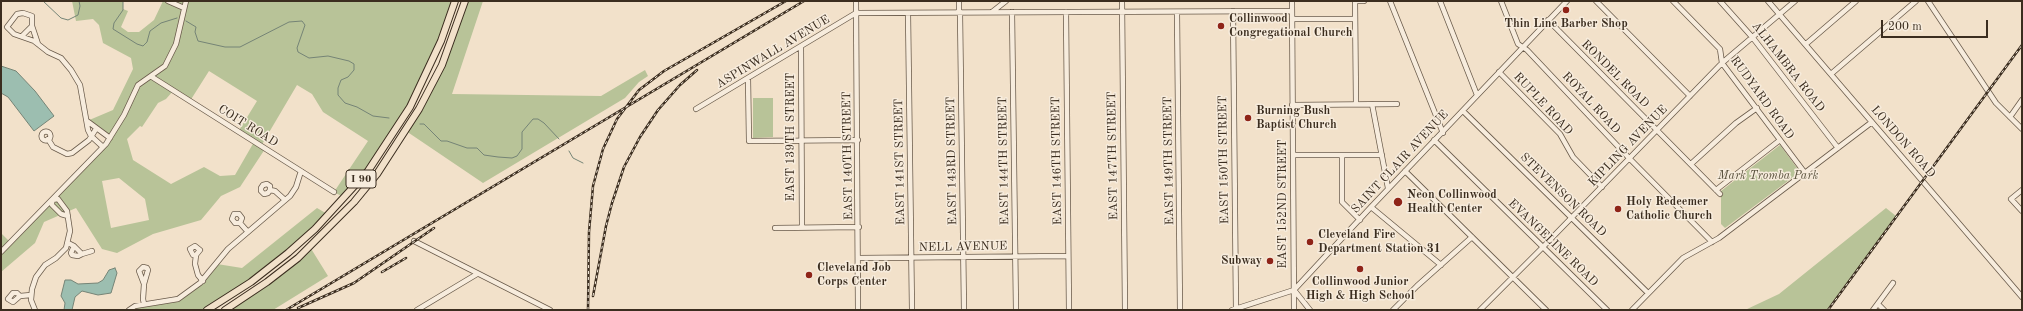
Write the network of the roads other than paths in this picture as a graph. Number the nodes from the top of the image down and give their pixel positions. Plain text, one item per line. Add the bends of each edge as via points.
1 (168, 1) edge
2 (186, 1) edge
3 (455, 1) edge
4 (465, 1) edge
5 (856, 1) edge
6 (959, 1) edge
7 (1006, 1) edge
8 (1122, 1) edge
9 (1292, 1) edge
10 (1355, 1) edge
11 (1364, 1) edge
12 (1390, 1) edge
13 (1440, 1) edge
14 (1501, 1) edge
15 (1567, 1) edge
16 (1596, 1) edge
17 (1673, 1) edge
18 (1720, 1) edge
19 (1768, 1) edge
20 (1795, 1) edge
21 (1856, 1) edge
22 (1916, 1) edge
23 (1928, 1) edge
24 (184, 8) junction
25 (1233, 11) junction
26 (1292, 11) junction
27 (960, 12) junction
28 (992, 12) junction
29 (1012, 12) junction
30 (1066, 12) junction
31 (1122, 12) junction
32 (1177, 12) junction
33 (856, 13) junction
34 (908, 13) junction
35 (1780, 15) junction
36 (1292, 19) junction
37 (1355, 19) junction
38 (1548, 20) junction
39 (32, 26) junction
40 (22, 36) junction
41 (1753, 38) junction
42 (38, 44) junction
43 (1806, 44) junction
44 (801, 47) junction
45 (1521, 47) junction
46 (1722, 63) junction
47 (1499, 72) junction
48 (1831, 74) junction
49 (152, 77) junction
50 (748, 78) junction
51 (1477, 95) junction
52 (1690, 96) junction
53 (2022, 100) edge
54 (1356, 104) junction
55 (1372, 104) junction
56 (1396, 104) dead end
57 (1292, 105) junction
58 (1757, 108) junction
59 (696, 109) dead end
60 (1463, 111) junction
61 (2010, 117) junction
62 (87, 121) junction
63 (1872, 122) junction
64 (96, 129) junction
65 (2022, 129) edge
66 (1657, 131) junction
67 (1443, 133) junction
68 (91, 136) junction
69 (110, 138) junction
70 (48, 139) dead end
71 (858, 140) junction
72 (1434, 140) junction
73 (1780, 140) junction
74 (802, 141) junction
75 (103, 147) junction
76 (1838, 148) junction
77 (1293, 155) junction
78 (1342, 155) junction
79 (1382, 155) junction
80 (1629, 158) junction
81 (1690, 164) junction
82 (301, 171) junction
83 (1405, 171) junction
84 (1805, 172) junction
85 (1602, 187) junction
86 (1388, 188) junction
87 (270, 190) dead end
88 (2022, 190) edge
89 (334, 192) dead end
90 (52, 200) junction
91 (285, 200) junction
92 (1371, 207) junction
93 (2022, 211) edge
94 (68, 216) junction
95 (1572, 218) junction
96 (1360, 220) junction
97 (240, 223) dead end
98 (775, 228) dead end
99 (802, 228) junction
100 (859, 228) junction
101 (248, 232) junction
102 (1472, 237) junction
103 (414, 241) dead end
104 (1712, 242) junction
105 (68, 243) junction
106 (74, 246) junction
107 (1543, 247) junction
108 (92, 251) dead end
109 (1, 252) edge
110 (82, 254) junction
111 (196, 255) dead end
112 (1068, 256) junction
113 (963, 257) junction
114 (1015, 257) junction
115 (859, 258) junction
116 (911, 258) junction
117 (1441, 265) junction
118 (477, 274) junction
119 (1513, 278) junction
120 (203, 281) junction
121 (1893, 283) dead end
122 (144, 284) dead end
123 (1294, 290) junction
124 (1648, 293) junction
125 (31, 295) junction
126 (20, 296) dead end
127 (2022, 297) edge
128 (237, 302) junction
129 (144, 304) junction
130 (1878, 304) junction
131 (1234, 309) edge
132 (34, 310) edge
133 (129, 310) edge
134 (207, 310) edge
135 (225, 310) edge
136 (231, 310) edge
137 (417, 310) edge
138 (550, 310) edge
139 (858, 310) edge
140 (912, 310) edge
141 (964, 310) edge
142 (1016, 310) edge
143 (1069, 310) edge
144 (1125, 310) edge
145 (1180, 310) edge
146 (1294, 310) edge
147 (1310, 310) edge
148 (1393, 310) edge
149 (1480, 310) edge
150 (1546, 310) edge
151 (1607, 310) edge
152 (1632, 310) edge
153 (1873, 310) edge
154 (1884, 310) edge

1 - 24 street
2 - 24 street
3 - 134 highway, I 90 via 442,41 413,100 397,129 368,171 315,229 288,253 251,282
4 - 128 highway, I 90 via 445,58 420,109 377,174 326,232 298,258
5 - 33 street, EAST 140TH STREET
6 - 27 street, EAST 143RD STREET
7 - 28 street
8 - 31 street, EAST 147TH STREET
9 - 26 street, EAST 152ND STREET
10 - 11 street
10 - 37 street
12 - 67 street
13 - 51 street
14 - 45 street
15 - 38 street, SAINT CLAIR AVENUE
16 - 52 street
17 - 46 street, RUDYARD ROAD via 1720,49
18 - 41 street, ALHAMBRA ROAD
19 - 35 street, LONDON ROAD
20 - 35 street, KIPLING AVENUE
21 - 43 street
22 - 48 street
23 - 61 street via 1996,103
24 - 49 street via 171,56 165,66
25 - 26 street
25 - 32 street
25 - 131 street, EAST 150TH STREET
26 - 36 street, EAST 152ND STREET
27 - 28 street
27 - 34 street
27 - 113 street, EAST 143RD STREET
28 - 29 street
29 - 30 street
29 - 114 street, EAST 144TH STREET
30 - 31 street
30 - 112 street, EAST 146TH STREET
31 - 32 street
31 - 144 street, EAST 147TH STREET
32 - 145 street, EAST 149TH STREET
33 - 34 street
33 - 44 street, ASPINWALL AVENUE
33 - 71 street, EAST 140TH STREET
34 - 116 street, EAST 141ST STREET
35 - 41 street, KIPLING AVENUE
35 - 43 street, LONDON ROAD
36 - 37 street
36 - 57 street, EAST 152ND STREET
37 - 54 street
38 - 45 street, SAINT CLAIR AVENUE
38 - 66 street, RONDEL ROAD
39 - 40 street
39 - 40 street via 33,18 30,14 17,14 7,27 14,34
39 - 42 street
40 - 42 street
41 - 46 street, KIPLING AVENUE
41 - 76 street, ALHAMBRA ROAD
42 - 62 street via 61,58 72,70 80,85
43 - 48 street, LONDON ROAD
44 - 50 street, ASPINWALL AVENUE
44 - 74 street, EAST 139TH STREET
45 - 47 street, SAINT CLAIR AVENUE
45 - 80 street, ROYAL ROAD via 1527,50
46 - 52 street, KIPLING AVENUE
46 - 58 street, RUDYARD ROAD
47 - 51 street, SAINT CLAIR AVENUE
47 - 85 street, RUPLE ROAD via 1560,134 1573,157
48 - 63 street, LONDON ROAD
49 - 69 street via 138,85
49 - 82 street, COIT ROAD
50 - 59 street, ASPINWALL AVENUE
50 - 74 street via 749,141
51 - 60 street, SAINT CLAIR AVENUE
52 - 66 street, KIPLING AVENUE
53 - 61 street
54 - 55 street
54 - 57 street
55 - 56 street
55 - 79 street
57 - 77 street, EAST 152ND STREET
58 - 73 street, RUDYARD ROAD
58 - 81 street
60 - 67 street, SAINT CLAIR AVENUE
60 - 95 street, STEVENSON ROAD
61 - 65 street
62 - 64 street
62 - 68 street
63 - 76 street
63 - 127 street, LONDON ROAD
64 - 68 street
64 - 69 street
66 - 80 street, KIPLING AVENUE
66 - 81 street, RONDEL ROAD
67 - 72 street, SAINT CLAIR AVENUE
68 - 70 street via 72,153 67,154 53,147
68 - 75 street
69 - 75 street
71 - 74 street
71 - 100 street, EAST 140TH STREET
72 - 83 street, SAINT CLAIR AVENUE
72 - 107 street, EVANGELINE ROAD
73 - 81 street, RONDEL ROAD via 1718,192
73 - 84 street, RUDYARD ROAD
74 - 99 street, EAST 139TH STREET
75 - 90 street
76 - 84 street
77 - 78 street
77 - 123 street, EAST 152ND STREET
78 - 79 street
78 - 96 street via 1342,202
79 - 86 street
80 - 85 street, KIPLING AVENUE
80 - 104 street, ROYAL ROAD
82 - 89 street, COIT ROAD
82 - 91 street via 293,192
83 - 86 street, SAINT CLAIR AVENUE
83 - 102 street
84 - 104 street
85 - 95 street, KIPLING AVENUE
86 - 92 street, SAINT CLAIR AVENUE
87 - 91 street
88 - 93 street via 2011,199
90 - 94 street via 52,205 64,216
90 - 94 street via 58,199
90 - 109 street
91 - 101 street
92 - 96 street, SAINT CLAIR AVENUE
92 - 117 street
94 - 105 street
95 - 107 street, KIPLING AVENUE
95 - 124 street, STEVENSON ROAD
96 - 123 street, SAINT CLAIR AVENUE
97 - 101 street
98 - 99 street
99 - 100 street
100 - 115 street, EAST 140TH STREET
101 - 120 street via 228,248
102 - 117 street
102 - 119 street
103 - 118 street
104 - 124 street via 1683,258
105 - 106 street
105 - 125 street via 62,253 41,270
106 - 110 street
106 - 110 street via 72,254
107 - 119 street, KIPLING AVENUE
107 - 151 street, EVANGELINE ROAD
108 - 110 street
111 - 120 street via 198,275
112 - 114 street, NELL AVENUE
112 - 143 street, EAST 146TH STREET
113 - 114 street, NELL AVENUE
113 - 116 street, NELL AVENUE
113 - 141 street, EAST 143RD STREET
114 - 142 street, EAST 144TH STREET
115 - 116 street, NELL AVENUE
115 - 139 street, EAST 140TH STREET
116 - 140 street, EAST 141ST STREET
117 - 148 street
118 - 137 street
118 - 138 street
119 - 149 street, KIPLING AVENUE
119 - 150 street
120 - 129 street via 178,299
121 - 130 street
122 - 129 street
123 - 131 street, SAINT CLAIR AVENUE
123 - 146 street, EAST 152ND STREET
123 - 147 street
124 - 152 street
125 - 126 street
125 - 132 street
128 - 135 highway, I 90
128 - 136 highway
129 - 133 street
130 - 153 street
130 - 154 street

